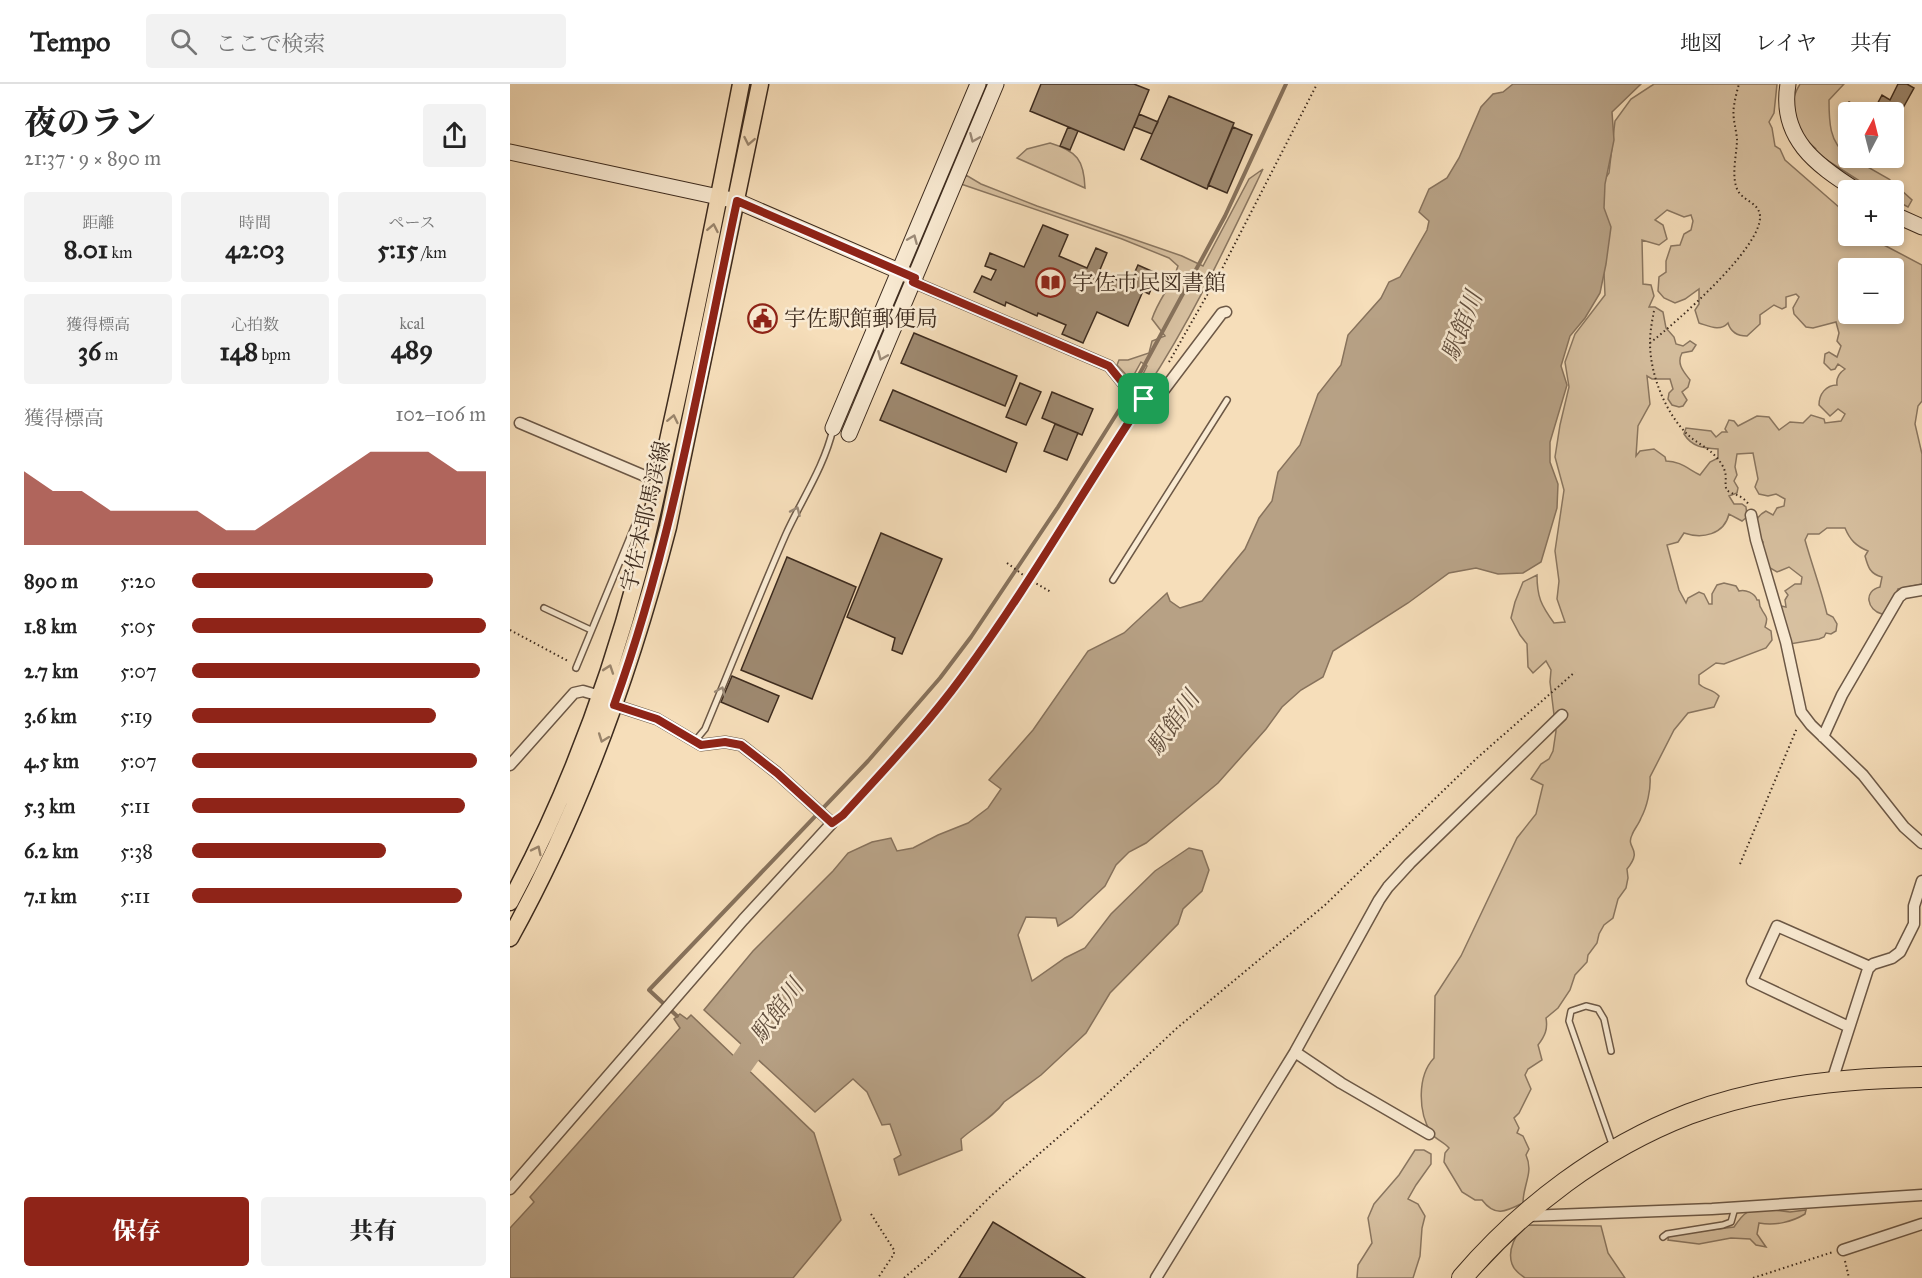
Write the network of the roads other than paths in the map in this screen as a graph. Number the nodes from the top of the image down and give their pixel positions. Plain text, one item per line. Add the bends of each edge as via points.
1 (741, 84) edge
2 (760, 84) edge
3 (978, 84) edge
4 (996, 84) edge
5 (1788, 84) edge
6 (510, 152) edge
7 (1841, 180) edge
8 (719, 197) junction
9 (737, 201) junction
10 (1904, 219) edge
11 (1922, 226) edge
12 (899, 272) junction
13 (914, 280) junction
14 (1226, 312) dead end
15 (1227, 400) dead end
16 (520, 423) dead end
17 (833, 428) joint
18 (849, 434) dead end
19 (659, 482) junction
20 (1751, 515) road end
21 (635, 525) dead end
22 (1113, 580) dead end
23 (1922, 590) edge
24 (544, 608) dead end
25 (591, 630) junction
26 (576, 668) road end
27 (600, 696) junction
28 (614, 705) junction
29 (1562, 715) dead end
30 (1823, 737) junction
31 (694, 742) junction
32 (510, 765) edge
33 (1922, 843) edge
34 (1922, 881) edge
35 (510, 902) edge
36 (510, 938) edge
37 (1870, 967) junction
38 (1850, 1027) junction
39 (1611, 1051) dead end
40 (1295, 1052) junction
41 (1922, 1077) edge
42 (1832, 1081) junction
43 (1430, 1134) dead end
44 (1614, 1150) junction
45 (510, 1189) edge
46 (1922, 1195) edge
47 (1735, 1208) junction
48 (1523, 1216) junction
49 (1922, 1224) edge
50 (1663, 1237) dead end
51 (1843, 1250) road end
52 (1156, 1278) edge
53 (1462, 1278) edge

1 - 8 main road, 宇佐本耶馬渓線
2 -> 9 main road, 宇佐本耶馬渓線
12 -> 3 street
4 -> 13 street
5 - 7 street via 1788,111 1798,141 1811,159
6 - 8 street
8 - 9 street
19 -> 8 main road, 宇佐本耶馬渓線
9 - 12 street
9 - 28 main road, 宇佐本耶馬渓線 via 668,527 637,640
10 - 11 street
12 - 13 street
12 - 17 street
13 - 14 street via 1109,366 1126,387 1151,404
13 -> 18 street
15 - 22 lane
16 - 19 street
31 -> 17 lane via 705,729 790,525 827,453
27 -> 19 main road, 宇佐本耶馬渓線 via 634,586
20 - 30 street via 1799,706
21 - 25 lane
23 - 30 street via 1899,597 1842,695
24 - 25 lane
25 - 26 lane
27 - 32 street via 583,691 574,693
35 -> 27 main road, 宇佐本耶馬渓線 via 554,812
28 - 31 street via 657,719
28 -> 36 main road, 宇佐本耶馬渓線 via 571,816
29 - 40 street via 1388,887
30 - 33 street via 1863,775 1904,827
31 - 45 street via 730,742 744,747 832,823
34 - 37 street via 1914,906 1914,924 1900,952
37 - 38 street
37 - 38 street via 1777,926 1752,981
38 - 42 street
39 - 44 lane via 1604,1018 1598,1009 1587,1006 1571,1011 1569,1021
40 - 43 street
40 - 52 street
41 - 42 highway
42 - 44 highway via 1691,1113
44 - 48 highway
46 - 47 street
47 - 48 street
47 - 50 lane via 1731,1222
48 - 53 highway
49 - 51 street

